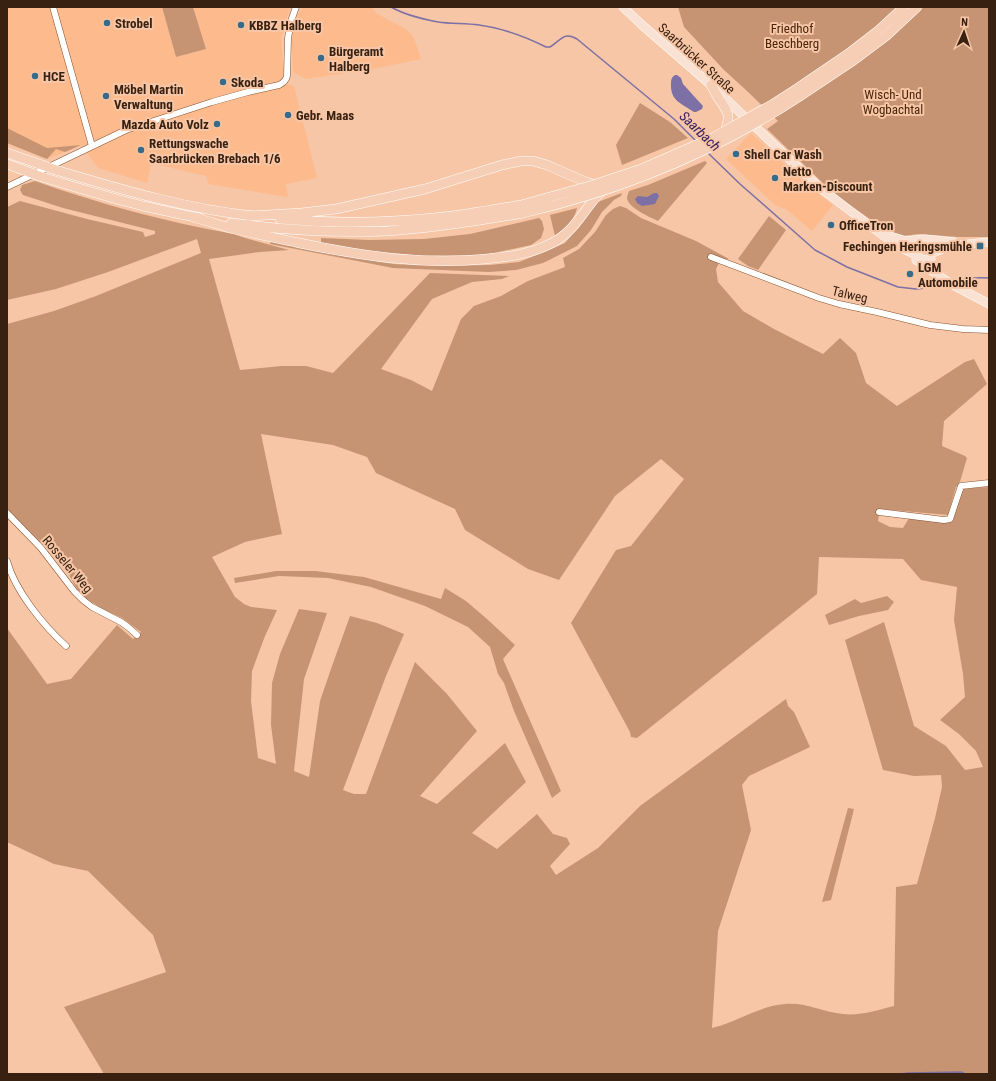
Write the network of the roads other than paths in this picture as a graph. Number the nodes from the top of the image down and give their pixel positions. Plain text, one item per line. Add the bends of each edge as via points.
1 (53, 7) edge
2 (296, 7) edge
3 (623, 7) edge
4 (904, 7) edge
5 (917, 7) edge
6 (711, 85) junction
7 (798, 93) junction
8 (751, 123) junction
9 (726, 134) junction
10 (92, 146) junction
11 (7, 153) edge
12 (7, 164) edge
13 (561, 170) junction
14 (612, 183) junction
15 (7, 187) edge
16 (522, 209) junction
17 (248, 216) junction
18 (196, 218) junction
19 (578, 221) junction
20 (877, 231) junction
21 (887, 235) junction
22 (954, 242) junction
23 (989, 242) edge
24 (975, 243) junction
25 (915, 251) junction
26 (932, 253) junction
27 (711, 257) dead end
28 (942, 278) junction
29 (989, 304) edge
30 (989, 330) edge
31 (989, 483) edge
32 (879, 512) dead end
33 (7, 513) edge
34 (7, 561) edge
35 (137, 635) dead end
36 (66, 646) dead end

1 - 10 street
2 - 10 street via 288,38 288,76 285,82 143,124
3 - 6 main road, Saarbrücker Straße
4 - 7 highway via 880,30
5 - 7 highway via 886,36 854,60
6 - 8 main road, Saarbrücker Straße
6 - 9 highway via 728,113
7 - 16 highway, bridge via 714,137 641,169
8 - 9 highway
8 - 20 main road, Saarbrücker Straße via 820,188
9 - 14 highway, bridge
10 - 15 street
11 - 17 highway, bridge via 123,190 204,209
12 - 18 highway, bridge via 122,201
13 - 14 highway via 593,184
13 - 17 highway via 533,162 511,162 425,189 336,209
13 - 19 highway via 575,182 580,192 582,201
14 - 19 highway via 596,196
16 - 17 highway via 386,221 345,222
16 - 18 highway via 484,220 386,230 298,230
18 - 19 highway via 234,229 341,251 422,261 476,260 518,255 554,242
20 - 21 main road
20 - 25 main road via 897,246
21 - 22 main road via 906,241 924,239
21 - 25 main road
22 - 24 main road
22 - 26 main road via 944,243
23 - 24 main road
24 - 26 main road via 949,246
25 - 26 main road via 925,260
25 - 26 main road via 919,245 924,244
25 - 28 main road via 915,258
26 - 28 main road
27 - 30 street, Talweg via 838,304 930,325
28 - 29 main road
31 - 32 street via 961,486 950,519
33 - 35 street, Rosseler Weg via 42,548 83,600 121,622
34 - 36 street via 28,602

